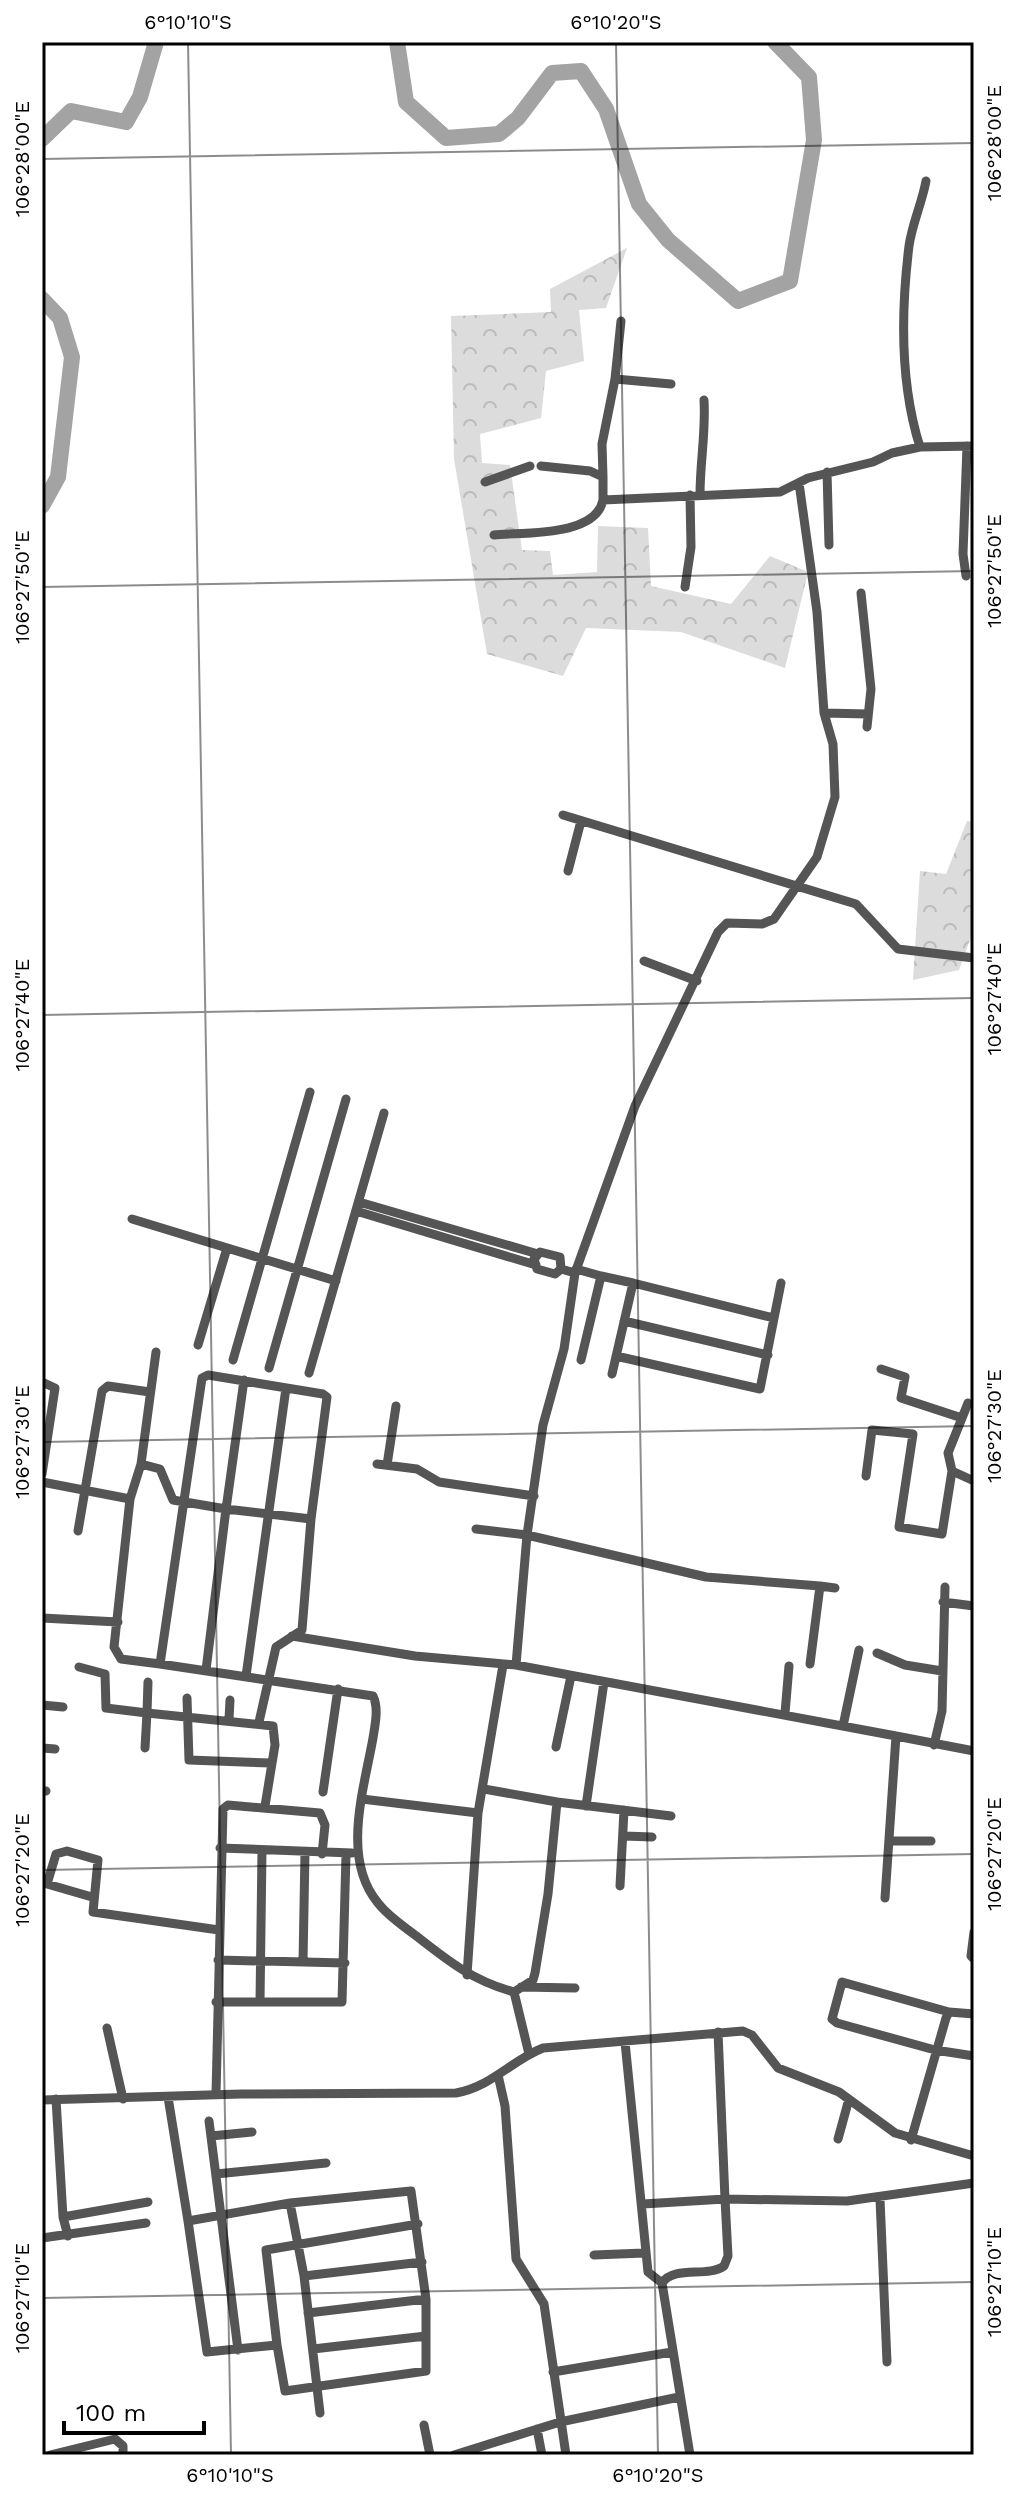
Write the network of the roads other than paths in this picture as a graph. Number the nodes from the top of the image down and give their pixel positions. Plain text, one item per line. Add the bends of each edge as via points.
1 (926, 181) dead end
2 (621, 321) dead end
3 (615, 379) junction
4 (671, 384) dead end
5 (704, 400) dead end
6 (971, 446) edge
7 (920, 447) junction
8 (530, 466) dead end
9 (541, 466) dead end
10 (827, 472) junction
11 (603, 477) junction
12 (485, 482) dead end
13 (799, 483) junction
14 (695, 495) junction
15 (603, 500) junction
16 (494, 535) dead end
17 (829, 545) dead end
18 (966, 576) dead end
19 (685, 587) dead end
20 (861, 593) dead end
21 (824, 713) junction
22 (868, 714) junction
23 (867, 727) dead end
24 (563, 815) dead end
25 (581, 821) junction
26 (568, 871) dead end
27 (796, 884) junction
28 (974, 958) edge
29 (644, 961) dead end
30 (697, 981) junction
31 (310, 1092) dead end
32 (346, 1099) dead end
33 (384, 1113) dead end
34 (357, 1206) junction
35 (132, 1219) dead end
36 (227, 1248) junction
37 (262, 1259) junction
38 (537, 1260) junction
39 (297, 1269) junction
40 (561, 1269) junction
41 (575, 1271) junction
42 (601, 1276) junction
43 (336, 1281) junction
44 (633, 1283) junction
45 (781, 1283) dead end
46 (774, 1318) junction
47 (624, 1321) junction
48 (198, 1345) dead end
49 (156, 1352) dead end
50 (768, 1355) junction
51 (616, 1356) junction
52 (233, 1360) dead end
53 (581, 1360) dead end
54 (269, 1368) dead end
55 (881, 1369) dead end
56 (309, 1373) dead end
57 (612, 1374) dead end
58 (244, 1380) junction
59 (42, 1382) edge
60 (286, 1388) junction
61 (150, 1392) junction
62 (968, 1403) dead end
63 (396, 1406) dead end
64 (962, 1418) junction
65 (141, 1464) junction
66 (952, 1471) junction
67 (42, 1474) edge
68 (866, 1476) dead end
69 (974, 1481) edge
70 (42, 1482) edge
71 (86, 1490) junction
72 (534, 1496) junction
73 (130, 1499) junction
74 (182, 1503) junction
75 (226, 1509) junction
76 (268, 1515) junction
77 (311, 1519) junction
78 (476, 1529) dead end
79 (78, 1531) dead end
80 (527, 1535) junction
81 (820, 1586) junction
82 (945, 1587) dead end
83 (835, 1588) dead end
84 (943, 1602) junction
85 (974, 1606) edge
86 (42, 1618) edge
87 (118, 1622) junction
88 (292, 1636) junction
89 (859, 1650) dead end
90 (877, 1653) dead end
91 (160, 1664) junction
92 (810, 1664) dead end
93 (503, 1665) junction
94 (516, 1665) junction
95 (789, 1666) dead end
96 (79, 1667) dead end
97 (206, 1670) junction
98 (942, 1671) junction
99 (246, 1676) junction
100 (571, 1676) junction
101 (270, 1679) junction
102 (148, 1682) dead end
103 (604, 1682) junction
104 (338, 1689) junction
105 (187, 1698) dead end
106 (230, 1700) dead end
107 (42, 1705) edge
108 (63, 1707) dead end
109 (147, 1713) junction
110 (785, 1713) junction
111 (186, 1717) junction
112 (229, 1719) junction
113 (259, 1722) junction
114 (843, 1726) junction
115 (896, 1736) junction
116 (934, 1745) junction
117 (556, 1747) dead end
118 (42, 1748) edge
119 (145, 1748) dead end
120 (55, 1749) dead end
121 (974, 1751) edge
122 (271, 1763) junction
123 (484, 1789) junction
124 (323, 1792) dead end
125 (362, 1799) junction
126 (557, 1802) junction
127 (265, 1806) junction
128 (586, 1806) junction
129 (624, 1810) junction
130 (478, 1813) junction
131 (671, 1816) dead end
132 (624, 1836) junction
133 (652, 1837) dead end
134 (889, 1841) junction
135 (931, 1841) dead end
136 (220, 1848) junction
137 (262, 1850) junction
138 (357, 1851) junction
139 (305, 1852) junction
140 (322, 1854) junction
141 (346, 1855) junction
142 (620, 1886) dead end
143 (92, 1897) junction
144 (885, 1898) dead end
145 (219, 1930) junction
146 (974, 1932) edge
147 (974, 1959) edge
148 (218, 1960) junction
149 (260, 1961) junction
150 (303, 1962) junction
151 (345, 1963) junction
152 (467, 1975) junction
153 (575, 1988) dead end
154 (518, 1989) junction
155 (216, 2002) junction
156 (260, 2002) junction
157 (949, 2012) junction
158 (974, 2014) edge
159 (107, 2028) dead end
160 (718, 2032) junction
161 (625, 2042) junction
162 (935, 2050) junction
163 (529, 2054) junction
164 (974, 2056) edge
165 (498, 2075) junction
166 (216, 2094) junction
167 (168, 2097) junction
168 (56, 2099) junction
169 (123, 2099) junction
170 (849, 2099) junction
171 (42, 2100) edge
172 (209, 2121) dead end
173 (252, 2132) dead end
174 (211, 2136) junction
175 (838, 2139) dead end
176 (911, 2140) junction
177 (974, 2156) edge
178 (326, 2163) dead end
179 (216, 2174) junction
180 (974, 2183) edge
181 (725, 2199) junction
182 (880, 2199) junction
183 (148, 2202) dead end
184 (290, 2203) junction
185 (643, 2204) junction
186 (222, 2216) junction
187 (63, 2217) junction
188 (188, 2221) junction
189 (146, 2223) dead end
190 (418, 2224) junction
191 (68, 2236) junction
192 (42, 2238) edge
193 (297, 2243) junction
194 (644, 2253) junction
195 (594, 2255) dead end
196 (422, 2262) junction
197 (304, 2276) junction
198 (662, 2283) junction
199 (426, 2299) junction
200 (308, 2313) junction
201 (426, 2336) junction
202 (277, 2345) junction
203 (313, 2349) junction
204 (238, 2350) junction
205 (672, 2352) junction
206 (887, 2362) dead end
207 (553, 2372) junction
208 (317, 2387) junction
209 (679, 2397) junction
210 (320, 2413) dead end
211 (560, 2422) junction
212 (424, 2425) dead end
213 (537, 2429) junction
214 (82, 2450) edge
215 (50, 2455) edge
216 (123, 2455) edge
217 (430, 2455) edge
218 (454, 2455) edge
219 (542, 2455) edge
220 (566, 2455) edge
221 (690, 2455) edge

1 - 7 street via 909,244 905,321 911,417
2 - 3 street
3 - 4 street
3 - 11 street via 602,444
5 - 14 street via 707,434
6 - 7 street
6 - 18 street
7 - 10 street
8 - 12 street
9 - 11 street
10 - 13 street
10 - 17 street
11 - 15 street
13 - 14 street via 780,492
13 - 21 street
14 - 15 street
14 - 19 street
15 - 16 street via 588,519 564,530
20 - 22 street via 870,672
21 - 22 street
21 - 27 street via 833,744 835,797 817,857
22 - 23 street
24 - 25 street
25 - 26 street
25 - 27 street
27 - 28 street via 859,906 898,949
27 - 30 street via 774,919 721,928
29 - 30 street
30 - 41 street via 635,1106
31 - 37 street
32 - 39 street
33 - 34 street
34 - 38 street
34 - 43 street
35 - 36 street
36 - 37 street
36 - 48 street
37 - 39 street
37 - 52 street
38 - 40 street via 560,1257
38 - 40 street via 537,1269 555,1274
39 - 43 street
39 - 54 street
40 - 41 street
41 - 42 street
41 - 72 street
42 - 44 street
42 - 53 street
43 - 56 street
44 - 46 street
44 - 47 street
45 - 46 street
46 - 50 street
47 - 50 street
47 - 51 street
49 - 61 street
50 - 51 street via 760,1389
51 - 57 street
55 - 64 street via 905,1377 901,1398
58 - 60 street
58 - 74 street via 202,1378
58 - 75 street
59 - 67 street via 55,1388
60 - 76 street
60 - 77 street via 327,1397
61 - 65 street
61 - 71 street via 104,1389
62 - 64 street
63 - 72 street via 382,1464 417,1469 439,1482
64 - 66 street via 948,1453
65 - 73 street
65 - 74 street via 160,1469 171,1498
66 - 68 street via 942,1534 899,1527 913,1434 872,1430
66 - 69 street
70 - 71 street
71 - 73 street
71 - 79 street
72 - 80 street
73 - 87 street
74 - 75 street
74 - 91 street
75 - 76 street
75 - 97 street
76 - 77 street
76 - 99 street
77 - 88 street via 302,1630
78 - 80 street
80 - 81 street via 695,1575
80 - 94 street
81 - 83 street
81 - 92 street
82 - 84 street
84 - 85 street
84 - 98 street
86 - 87 street
87 - 91 street via 117,1657
88 - 93 street
88 - 101 street via 276,1647
89 - 114 street
90 - 98 street via 905,1665
91 - 97 street
93 - 94 street
93 - 123 street
94 - 100 street
95 - 110 street
96 - 109 street via 105,1674 106,1708
97 - 99 street
98 - 116 street via 942,1711
99 - 101 street
100 - 103 street
100 - 117 street
101 - 104 street
101 - 113 street
102 - 109 street
103 - 110 street
103 - 128 street
104 - 124 street
104 - 125 street via 367,1693 376,1704
105 - 111 street
106 - 112 street
107 - 108 street
109 - 111 street
109 - 119 street
110 - 114 street
111 - 112 street
111 - 122 street via 189,1760
112 - 113 street
113 - 122 street via 270,1724 275,1733
114 - 115 street
115 - 116 street
115 - 134 street
116 - 121 street
118 - 120 street
122 - 127 street
123 - 126 street
123 - 130 street
125 - 130 street
125 - 138 street
126 - 128 street
126 - 154 street via 535,1973
127 - 136 street via 224,1807
127 - 140 street via 320,1813 325,1825
128 - 129 street
129 - 131 street
129 - 132 street
130 - 152 street
132 - 133 street
132 - 142 street
134 - 135 street
134 - 144 street
136 - 137 street
136 - 145 street
137 - 139 street
137 - 149 street
138 - 141 street
138 - 152 street via 376,1902
139 - 140 street
139 - 150 street
140 - 141 street
141 - 151 street
143 - 143 street via 95,1856 61,1850 47,1884
143 - 145 street via 95,1912
145 - 148 street
146 - 147 street
148 - 149 street
148 - 155 street
149 - 150 street
149 - 156 street
150 - 151 street
151 - 156 street via 342,2002
152 - 154 street
153 - 154 street
154 - 163 street
155 - 156 street
155 - 166 street
157 - 158 street
157 - 162 street
157 - 162 street via 840,1983 834,2022
159 - 169 street
160 - 161 street
160 - 170 street via 752,2035 778,2068
160 - 181 street
161 - 163 street via 559,2046
161 - 185 street
162 - 164 street
162 - 176 street
163 - 165 street
165 - 166 street via 472,2090 440,2094
165 - 207 street via 516,2259 541,2295
166 - 167 street
167 - 169 street
167 - 188 street
168 - 169 street
168 - 171 street
168 - 187 street
170 - 175 street
170 - 176 street
172 - 174 street
173 - 174 street
174 - 179 street
176 - 177 street
178 - 179 street
179 - 186 street
180 - 182 street
181 - 182 street
181 - 185 street
181 - 198 street via 724,2266 670,2275
182 - 206 street
183 - 187 street
184 - 186 street
184 - 190 street via 409,2190
184 - 193 street
185 - 194 street
186 - 188 street
186 - 204 street
187 - 191 street
188 - 204 street via 204,2348 211,2353
189 - 191 street
190 - 193 street
190 - 196 street
191 - 192 street
193 - 197 street
193 - 202 street via 265,2252
194 - 195 street
194 - 198 street via 648,2272
196 - 197 street
196 - 199 street
197 - 200 street
198 - 205 street
199 - 200 street
199 - 201 street
200 - 203 street
201 - 203 street
201 - 208 street via 426,2371
202 - 204 street
202 - 208 street via 282,2388
203 - 208 street
205 - 207 street
205 - 209 street
207 - 211 street
208 - 210 street
209 - 211 street
209 - 221 street
211 - 213 street
211 - 220 street
212 - 217 street
213 - 218 street
213 - 219 street
214 - 215 street
214 - 216 street via 115,2439 123,2446

